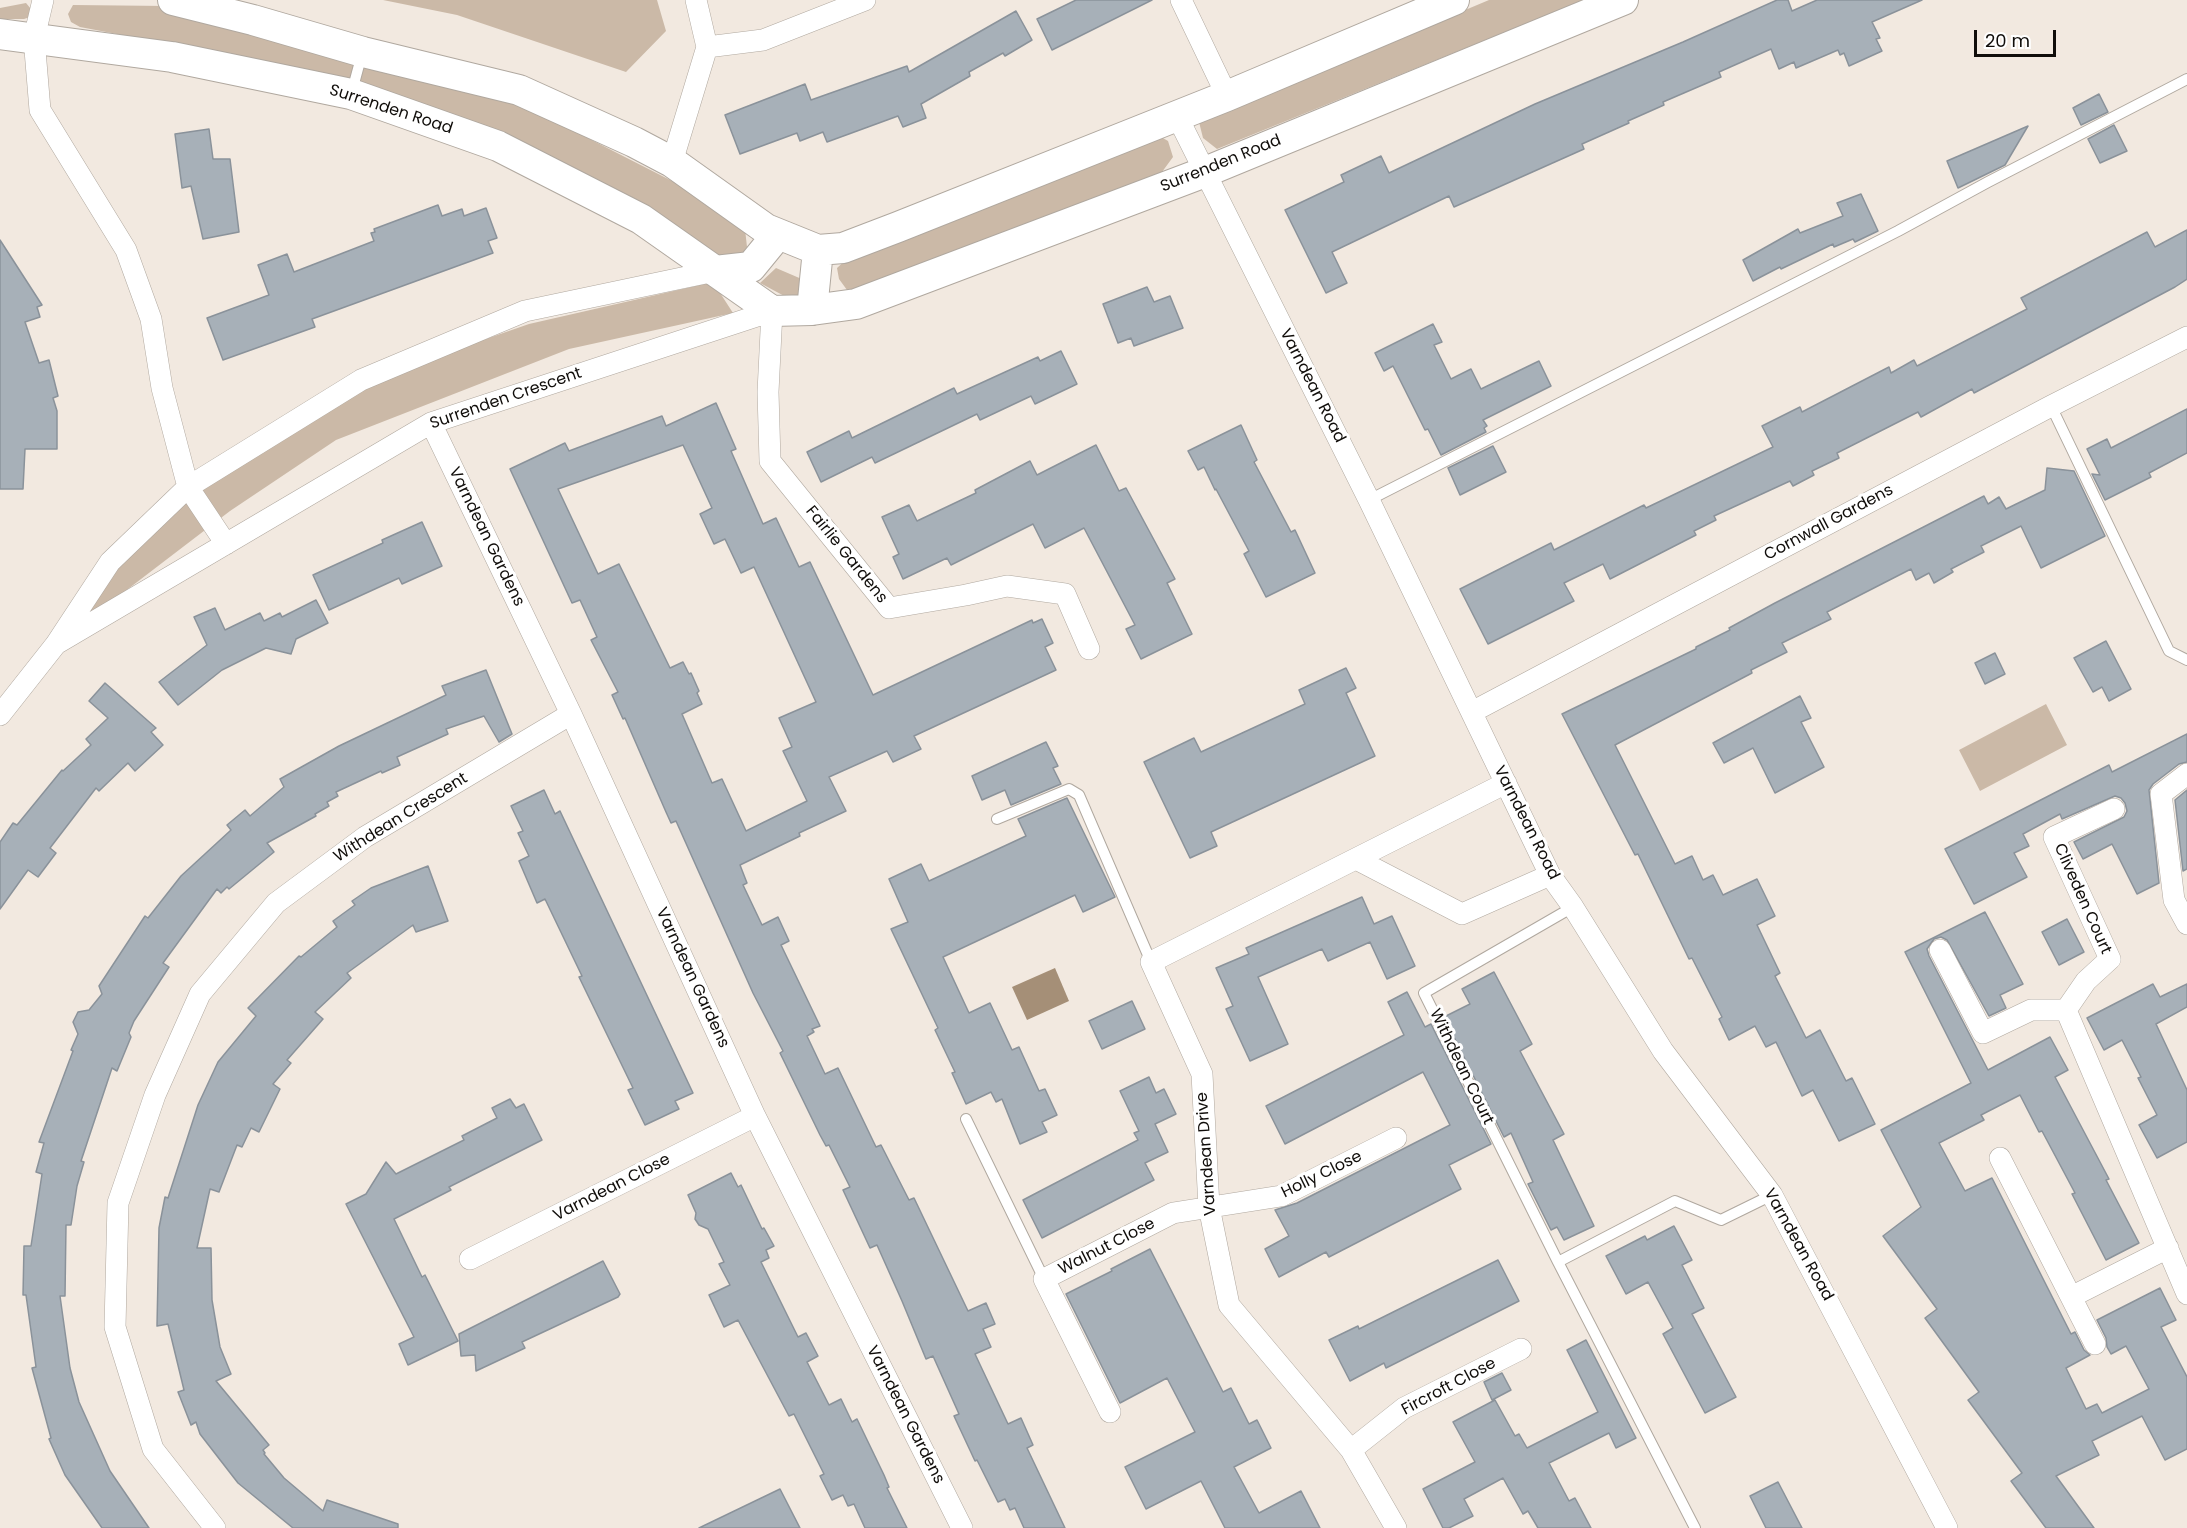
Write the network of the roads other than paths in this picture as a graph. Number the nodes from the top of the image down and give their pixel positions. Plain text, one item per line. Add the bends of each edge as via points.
1 (43, 0) edge
2 (172, 0) edge
3 (696, 0) edge
4 (865, 0) edge
5 (1181, 0) edge
6 (1623, 0) edge
7 (1444, 2) edge
8 (0, 34) edge
9 (34, 38) junction
10 (706, 47) junction
11 (363, 52) junction
12 (2187, 79) edge
13 (351, 94) junction
14 (1227, 96) junction
15 (1177, 116) junction
16 (672, 162) junction
17 (1204, 172) junction
18 (778, 234) junction
19 (818, 250) junction
20 (715, 271) junction
21 (812, 310) junction
22 (772, 311) junction
23 (2187, 337) edge
24 (2051, 406) junction
25 (432, 423) junction
26 (188, 487) junction
27 (1369, 500) junction
28 (226, 544) junction
29 (56, 644) junction
30 (1089, 649) dead end
31 (2187, 660) edge
32 (1472, 712) junction
33 (571, 714) junction
34 (0, 715) edge
35 (2187, 774) edge
36 (1506, 783) junction
37 (2114, 809) dead end
38 (997, 819) dead end
39 (1356, 859) junction
40 (1550, 875) junction
41 (1573, 907) junction
42 (2187, 924) edge
43 (1940, 950) dead end
44 (1151, 962) junction
45 (2066, 1010) junction
46 (755, 1116) junction
47 (966, 1119) dead end
48 (1396, 1138) dead end
49 (2000, 1158) dead end
50 (1772, 1195) junction
51 (1209, 1207) junction
52 (2168, 1248) junction
53 (470, 1259) dead end
54 (1558, 1262) junction
55 (1044, 1279) junction
56 (2187, 1294) edge
57 (2071, 1297) junction
58 (2095, 1344) dead end
59 (1521, 1349) dead end
60 (1110, 1412) dead end
61 (1351, 1450) junction
62 (215, 1528) edge
63 (962, 1528) edge
64 (1396, 1528) edge
65 (1695, 1528) edge
66 (1947, 1528) edge

1 - 9 street
2 - 11 street
3 - 10 street
4 - 10 street via 763,40
5 - 14 street
6 - 17 street, Surrenden Road
7 - 14 street
8 - 9 street, Surrenden Road
9 - 13 street, Surrenden Road via 172,57
9 - 26 street via 40,110 126,250 151,319 162,388
10 - 16 street
11 - 13 lane
11 - 16 street via 519,90
12 - 27 lane
13 - 20 street, Surrenden Road via 498,146 640,219
14 - 15 street
15 - 17 street, Varndean Road
15 - 19 street via 843,248
16 - 18 street
17 - 21 street, Surrenden Road via 856,304
17 - 27 street, Varndean Road
18 - 19 street
18 - 20 street via 751,267
19 - 21 street
20 - 22 street, Surrenden Road
20 - 26 street, Surrenden Crescent via 525,311 361,380
21 - 22 street, Surrenden Road
22 - 25 street, Surrenden Crescent
22 - 30 street, Fairlie Gardens via 770,461 889,608 1006,586 1065,594
23 - 24 street, Cornwall Gardens
24 - 31 lane via 2169,651
24 - 32 street, Cornwall Gardens
25 - 28 street, Surrenden Crescent
25 - 33 street, Varndean Gardens
26 - 28 street
26 - 29 street, Surrenden Crescent via 110,562
27 - 32 street, Varndean Road
28 - 29 street, Surrenden Crescent
29 - 34 street, Surrenden Crescent
32 - 36 street, Varndean Road
33 - 46 street, Varndean Gardens
33 - 62 street, Withdean Crescent via 365,837 276,903 200,994 155,1095 118,1203 115,1327 153,1449
35 - 42 street via 2161,794 2174,900
36 - 39 street
36 - 40 street, Varndean Road
37 - 45 street, Cliveden Court via 2054,837 2110,958 2086,981
38 - 44 lane via 1069,789 1079,795
39 - 40 street via 1462,914
39 - 44 street
40 - 41 street, Varndean Road
41 - 50 street, Varndean Road via 1663,1051
41 - 54 lane, Withdean Court via 1424,993
43 - 45 street via 1983,1033 2031,1010
44 - 51 street, Varndean Drive via 1202,1074
45 - 52 street
46 - 53 street, Varndean Close
46 - 63 street, Varndean Gardens
47 - 55 lane
48 - 51 street, Holly Close via 1281,1197
49 - 57 street
50 - 54 lane via 1721,1220 1675,1201
50 - 66 street, Varndean Road
51 - 55 street, Walnut Close via 1173,1213
51 - 61 street, Varndean Drive via 1229,1305
52 - 56 street
52 - 57 street
54 - 65 lane, Withdean Court
55 - 60 street, Walnut Close
57 - 58 street
59 - 61 street, Fircroft Close via 1404,1408
61 - 64 street, Varndean Drive

